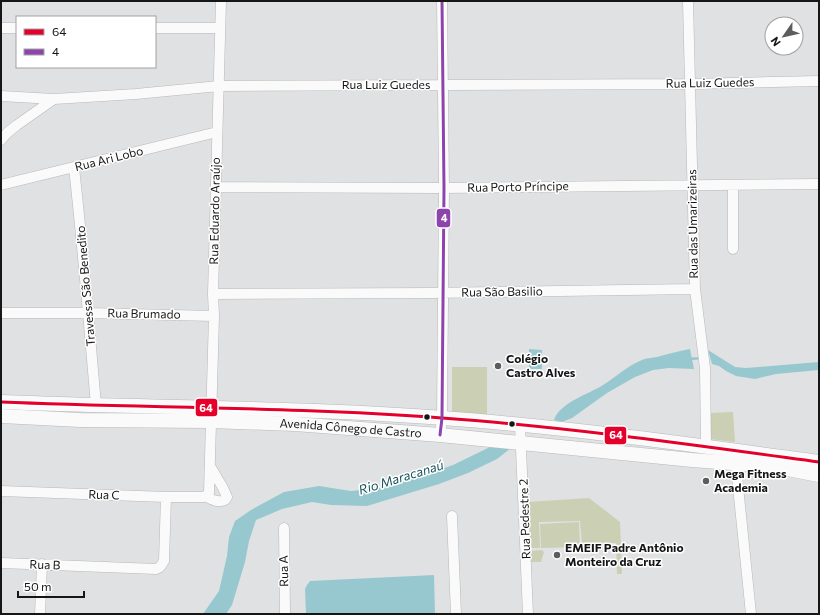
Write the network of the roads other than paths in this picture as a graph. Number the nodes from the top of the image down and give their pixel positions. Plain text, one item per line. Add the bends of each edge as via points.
1 (221, 1) edge
2 (442, 1) edge
3 (688, 1) edge
4 (1, 28) edge
5 (16, 28) edge
6 (156, 28) edge
7 (220, 28) junction
8 (819, 82) edge
9 (443, 84) junction
10 (690, 84) junction
11 (219, 86) junction
12 (1, 96) edge
13 (54, 99) junction
14 (217, 132) junction
15 (1, 140) edge
16 (74, 168) junction
17 (819, 184) edge
18 (1, 185) edge
19 (733, 185) junction
20 (692, 186) junction
21 (217, 187) junction
22 (444, 188) junction
23 (733, 249) dead end
24 (695, 289) junction
25 (443, 293) junction
26 (213, 294) junction
27 (1, 312) edge
28 (87, 313) junction
29 (214, 316) junction
30 (1, 402) edge
31 (80, 405) junction
32 (96, 405) junction
33 (211, 415) junction
34 (1, 416) edge
35 (442, 418) junction
36 (80, 420) junction
37 (520, 425) junction
38 (440, 435) junction
39 (522, 443) junction
40 (706, 446) junction
41 (735, 457) junction
42 (819, 462) edge
43 (210, 465) junction
44 (819, 475) edge
45 (1, 491) edge
46 (206, 496) junction
47 (166, 497) junction
48 (452, 516) dead end
49 (284, 528) dead end
50 (1, 563) edge
51 (42, 564) junction
52 (40, 614) edge
53 (285, 614) edge
54 (456, 614) edge
55 (528, 614) edge
56 (751, 614) edge

1 - 7 street, Rua Eduardo Araújo
2 - 9 street
3 - 10 street, Rua das Umarizeiras
4 - 5 street
6 - 7 street
7 - 11 street, Rua Eduardo Araújo
8 - 10 street, Rua Luiz Guedes
9 - 10 street, Rua Luiz Guedes
9 - 11 street, Rua Luiz Guedes
9 - 22 street
10 - 20 street, Rua das Umarizeiras
11 - 13 street, Rua Luiz Guedes
11 - 14 street, Rua Eduardo Araújo
12 - 13 street, Rua Luiz Guedes
13 - 15 street via 17,125
14 - 16 street, Rua Ari Lobo
14 - 21 street, Rua Eduardo Araújo
16 - 18 street, Rua Ari Lobo
16 - 28 street, Travessa São Benedito
17 - 19 street, Rua Porto Príncipe
19 - 20 street, Rua Porto Príncipe
19 - 23 street
20 - 22 street, Rua Porto Príncipe
20 - 24 street, Rua das Umarizeiras
21 - 22 street, Rua Porto Príncipe
21 - 26 street, Rua Eduardo Araújo
22 - 25 street
24 - 25 street, Rua São Basilio
24 - 40 street, Rua das Umarizeiras via 706,368
25 - 26 street, Rua São Basilio
25 - 35 street
26 - 29 street, Rua Eduardo Araújo
27 - 28 street, Rua Brumado
28 - 29 street, Rua Brumado
28 - 32 street, Travessa São Benedito
29 - 33 street, Rua Eduardo Araújo
30 - 31 main road, Avenida Cônego de Castro
31 - 32 main road, Avenida Cônego de Castro
31 - 36 main road
32 - 33 main road, Avenida Cônego de Castro
33 - 35 main road, Avenida Cônego de Castro via 324,411
33 - 36 main road, Avenida Cônego de Castro
33 - 38 main road, Avenida Cônego de Castro
33 - 43 street, Rua Eduardo Araújo
34 - 36 main road, Avenida Cônego de Castro
35 - 37 main road, Avenida Cônego de Castro
35 - 38 street
37 - 39 street, Rua Pedestre 2
37 - 40 main road, Avenida Cônego de Castro
38 - 39 main road, Avenida Cônego de Castro
39 - 41 main road, Avenida Cônego de Castro via 684,460
39 - 55 street, Rua Pedestre 2
40 - 41 main road, Avenida Cônego de Castro
41 - 42 main road, Avenida Cônego de Castro
41 - 44 main road, Avenida Cônego de Castro
41 - 56 street
43 - 46 street, Rua Eduardo Araújo via 209,491
43 - 46 street, Rua C via 227,497 225,500 214,501
45 - 47 street, Rua C
46 - 47 street, Rua C
47 - 51 street, Rua B via 164,561 160,567 154,569
48 - 54 street
49 - 53 street, Rua A
50 - 51 street, Rua B
51 - 52 street

